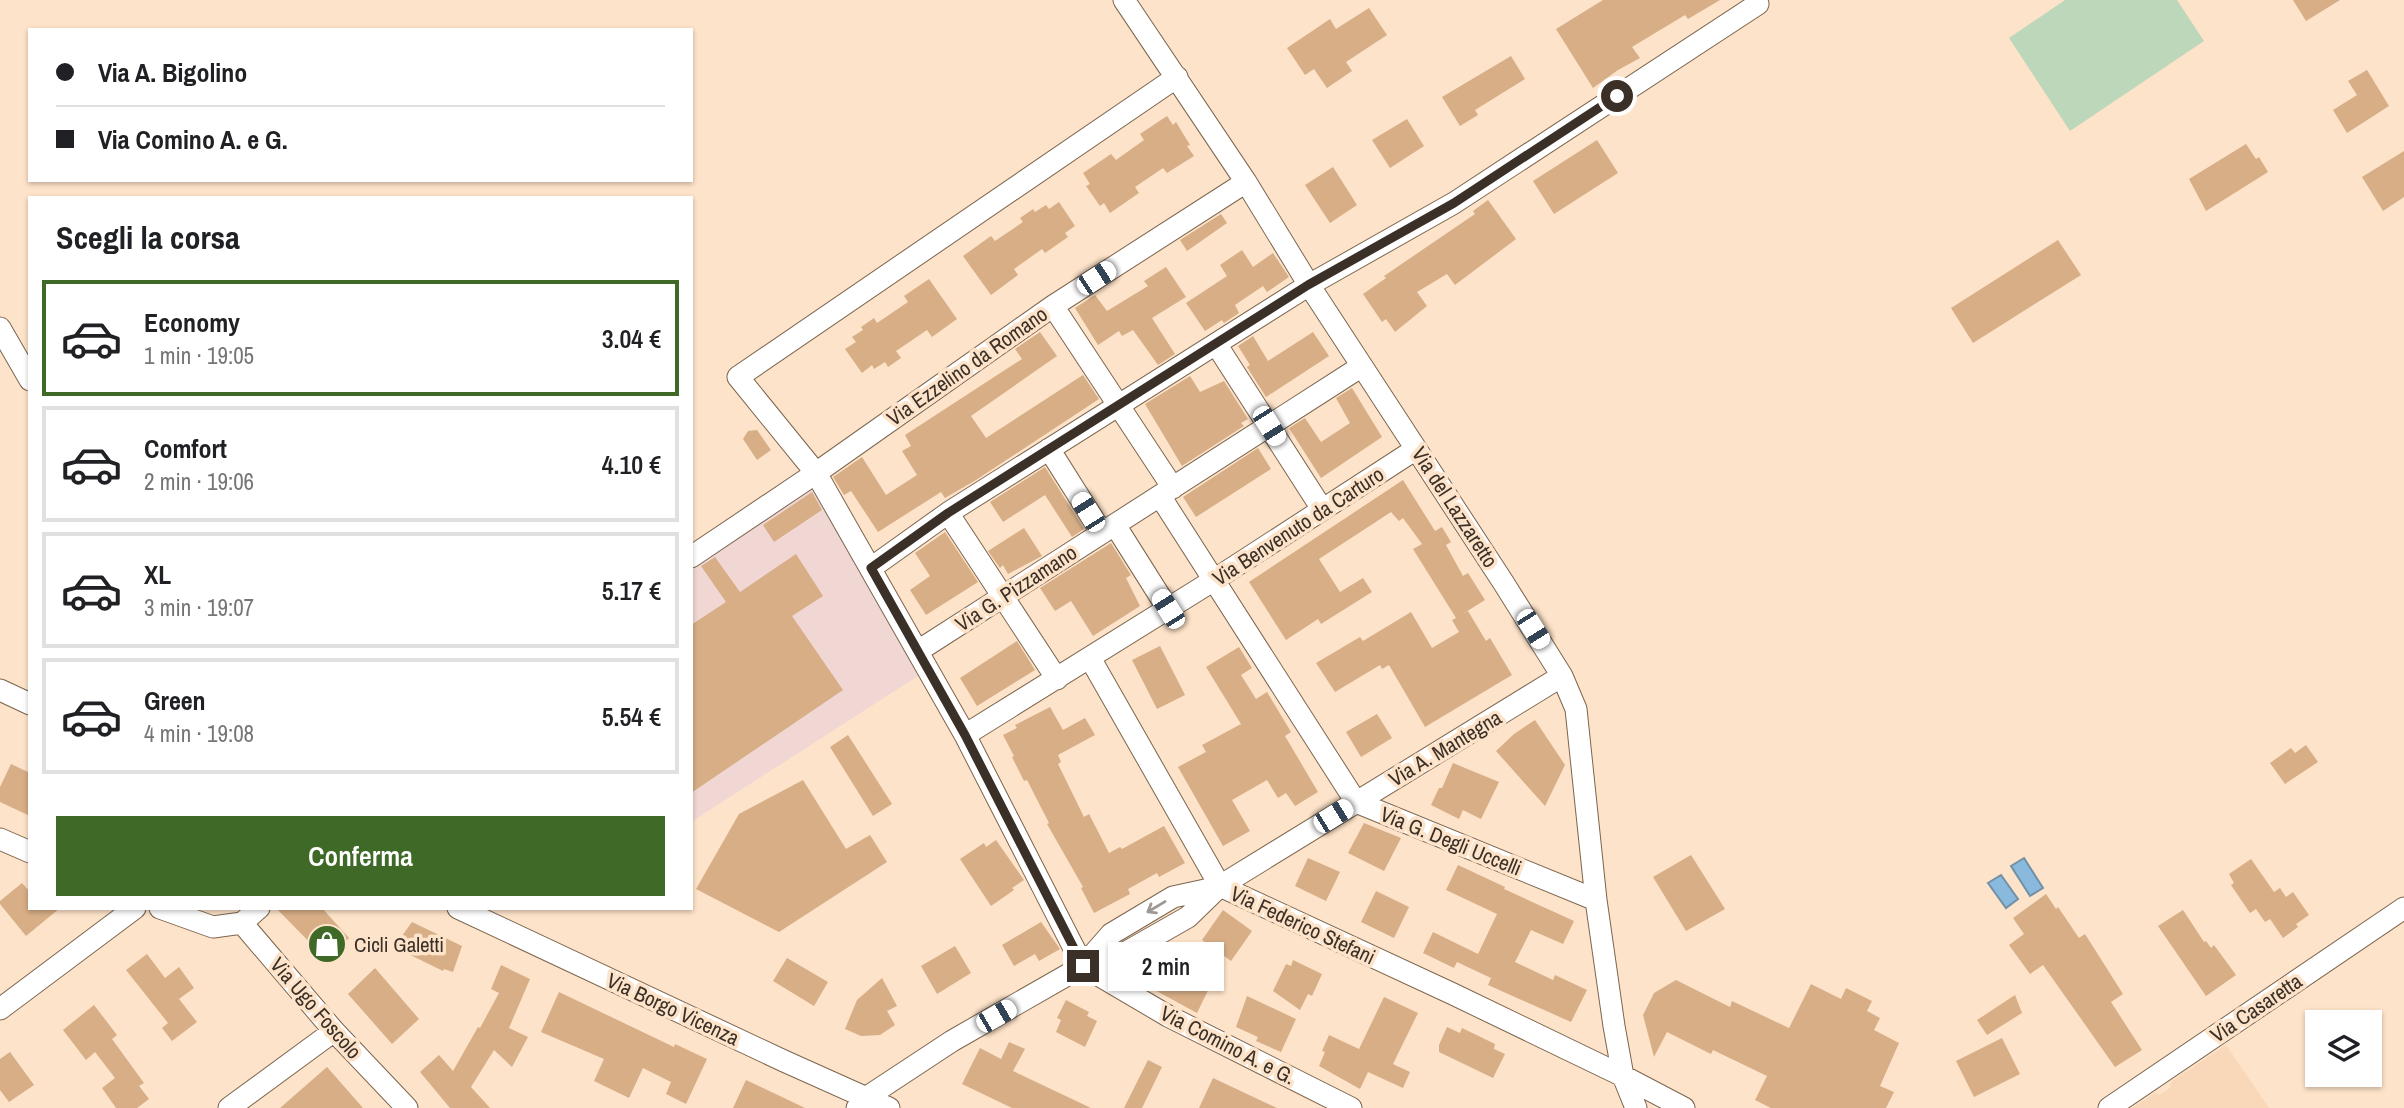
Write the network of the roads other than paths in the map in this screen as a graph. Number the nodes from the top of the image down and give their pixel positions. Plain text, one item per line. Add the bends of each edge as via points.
1 (1124, 0) edge
2 (1758, 4) dead end
3 (1177, 77) junction
4 (1247, 181) junction
5 (1308, 285) junction
6 (1053, 306) junction
7 (0, 328) edge
8 (1216, 344) junction
9 (1362, 366) junction
10 (28, 377) edge
11 (1119, 406) junction
12 (1269, 426) junction
13 (1049, 449) junction
14 (1416, 449) junction
15 (816, 472) junction
16 (1167, 492) junction
17 (1322, 509) junction
18 (948, 513) junction
19 (1108, 529) junction
20 (693, 556) edge
21 (871, 568) junction
22 (1214, 580) junction
23 (1004, 597) junction
24 (1168, 609) junction
25 (918, 651) junction
26 (1090, 658) junction
27 (1563, 676) junction
28 (1057, 679) junction
29 (0, 690) edge
30 (28, 703) edge
31 (965, 735) junction
32 (1356, 802) junction
33 (0, 839) edge
34 (28, 851) edge
35 (1220, 887) junction
36 (1596, 900) junction
37 (2404, 908) edge
38 (132, 910) edge
39 (165, 910) edge
40 (257, 910) edge
41 (462, 910) edge
42 (242, 923) junction
43 (1083, 966) junction
44 (0, 1009) edge
45 (334, 1031) junction
46 (1623, 1076) junction
47 (862, 1103) edge
48 (229, 1108) edge
49 (407, 1108) edge
50 (889, 1108) edge
51 (1351, 1108) edge
52 (1636, 1108) edge
53 (1684, 1108) edge
54 (2109, 1108) edge

1 - 3 street, Via del Lazzaretto
2 - 5 street via 1454,203
3 - 4 street, Via del Lazzaretto
3 - 15 street via 738,377
4 - 5 street, Via del Lazzaretto
4 - 6 street, Via Ezzelino da Romano
5 - 8 street
5 - 9 street, Via del Lazzaretto
6 - 11 street, Via G. Degli Uccelli
6 - 15 street, Via Ezzelino da Romano
7 - 10 street
8 - 11 street
8 - 12 street
9 - 12 street, Via G. Pizzamano
9 - 14 street, Via del Lazzaretto
11 - 13 street
11 - 16 street, Via G. Degli Uccelli
12 - 16 street, Via G. Pizzamano
12 - 17 street
13 - 18 street
13 - 19 street
14 - 17 street, Via Benvenuto da Carturo
14 - 27 street, Via del Lazzaretto
15 - 20 street, Via Ezzelino da Romano
15 - 21 street
16 - 19 street, Via G. Pizzamano
16 - 22 street, Via G. Degli Uccelli
17 - 22 street, Via Benvenuto da Carturo
18 - 21 street
18 - 23 street
19 - 23 street, Via G. Pizzamano
19 - 24 street
21 - 25 street
22 - 24 street, Via Benvenuto da Carturo
22 - 32 street, Via G. Degli Uccelli
23 - 25 street, Via G. Pizzamano
23 - 28 street
24 - 26 street, Via Benvenuto da Carturo
25 - 31 street
26 - 28 street, Via Benvenuto da Carturo
26 - 35 street, Via Federico Stefani
27 - 32 street, Via A. Mantegna
27 - 36 street, Via del Lazzaretto via 1576,709
28 - 31 street, Via Benvenuto da Carturo
29 - 30 street
31 - 43 street
32 - 35 street, Via A. Mantegna
32 - 36 street, Via G. Degli Uccelli
33 - 34 street
35 - 43 street, Via A. Mantegna via 1188,917 1123,954
35 - 46 street, Via Federico Stefani
36 - 46 street, Via del Lazzaretto
37 - 54 street, Via Casaretta
38 - 44 street
39 - 42 street via 213,928
40 - 42 street
41 - 47 street, Via Borgo Vicenza via 784,1061
42 - 45 street, Via Ugo Foscolo
43 - 47 street, Via A. Mantegna via 952,1041
43 - 51 street, Via Comino A. e G. via 1168,1016
45 - 48 street
45 - 49 street, Via Ugo Foscolo
46 - 52 street
46 - 53 street, Via Federico Stefani
47 - 50 street, Via Borgo Vicenza

